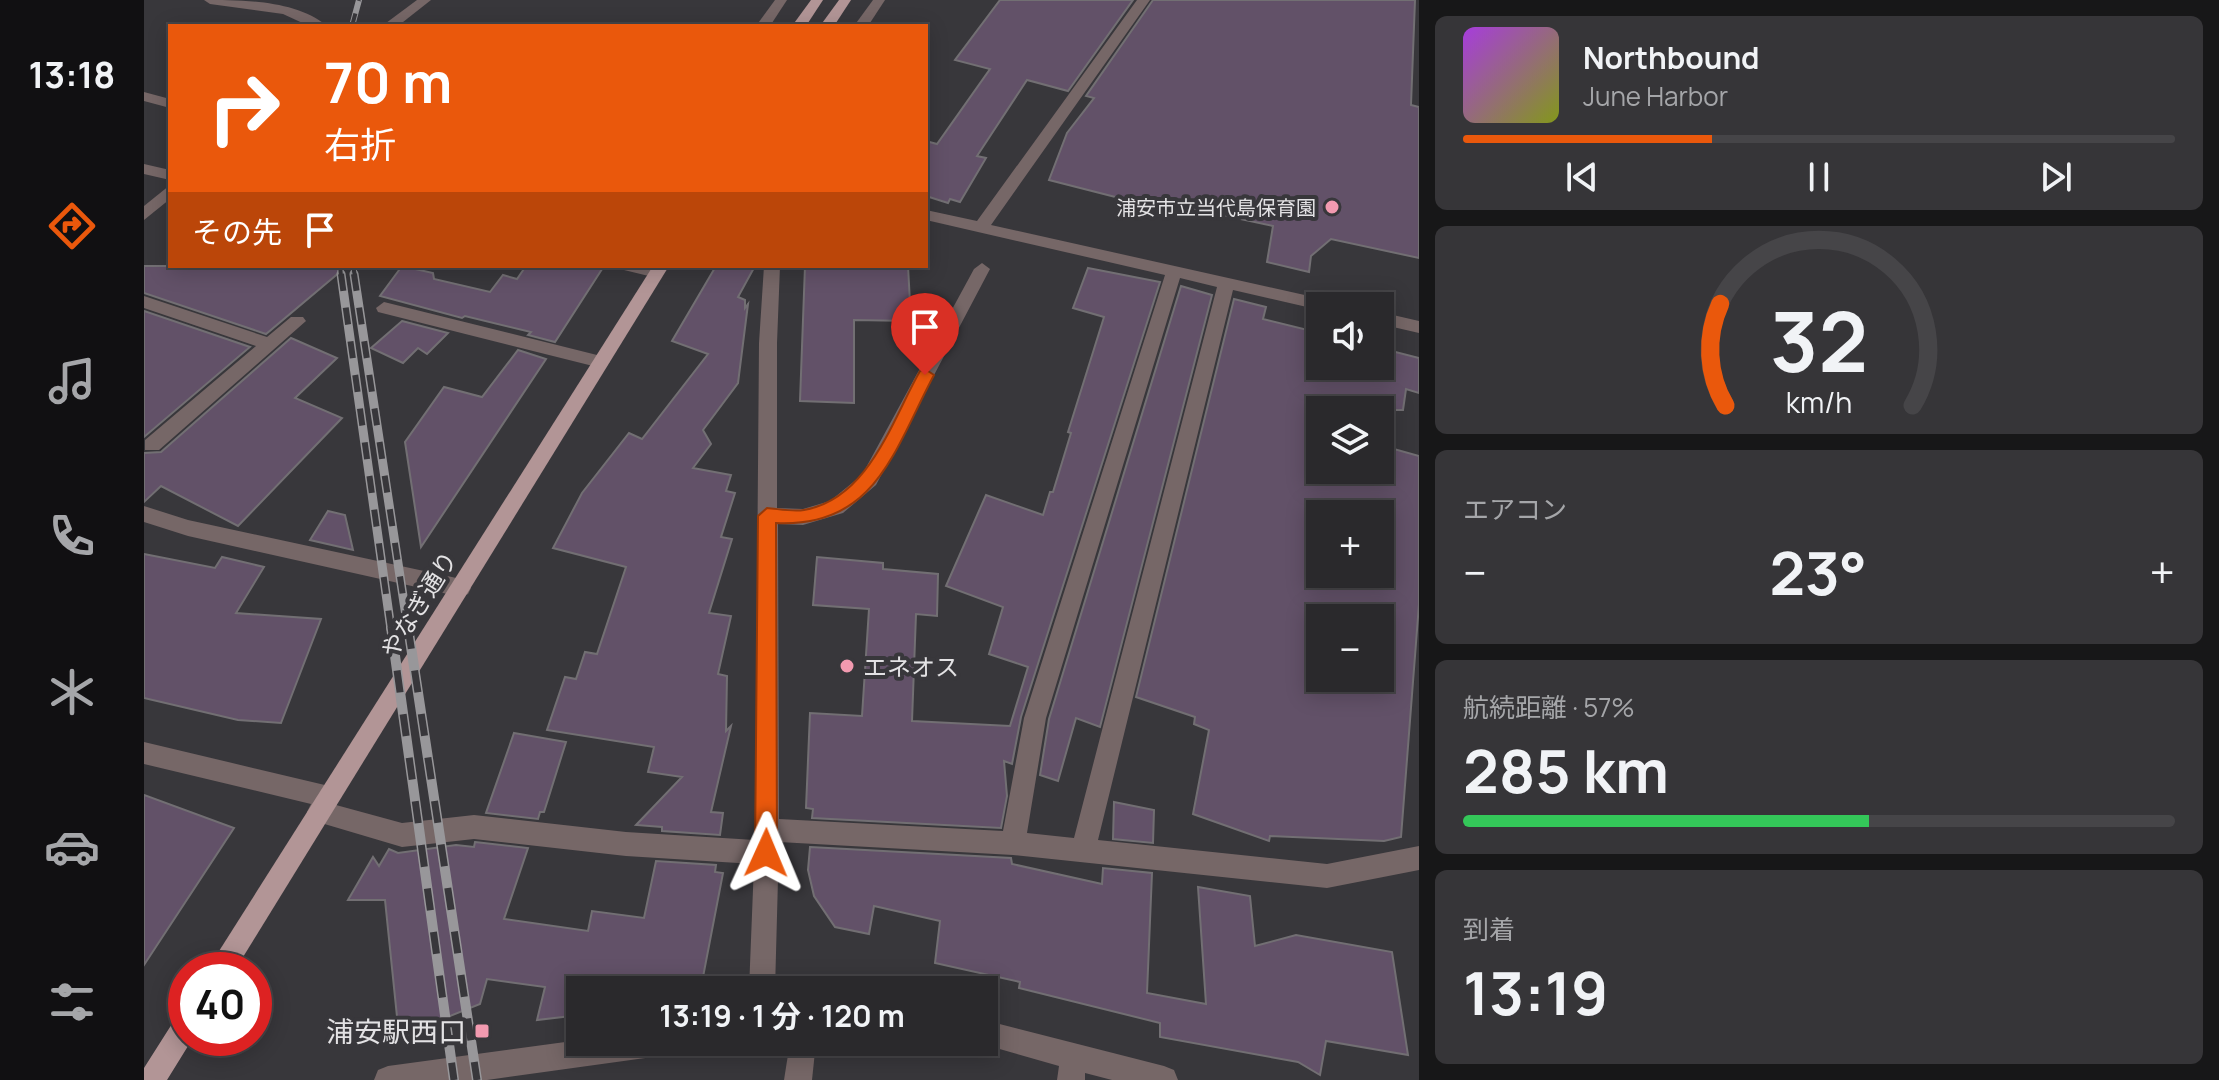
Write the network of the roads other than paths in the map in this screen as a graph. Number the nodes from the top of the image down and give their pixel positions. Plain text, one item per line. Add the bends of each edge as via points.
1 (210, 0) edge
2 (425, 0) edge
3 (781, 0) edge
4 (817, 0) edge
5 (845, 0) edge
6 (879, 0) edge
7 (1144, 0) edge
8 (315, 24) edge
9 (392, 24) edge
10 (764, 24) edge
11 (800, 24) edge
12 (828, 24) edge
13 (862, 24) edge
14 (144, 96) edge
15 (168, 103) edge
16 (144, 169) edge
17 (168, 175) edge
18 (168, 192) edge
19 (144, 215) edge
20 (928, 215) edge
21 (981, 227) junction
22 (772, 268) edge
23 (659, 269) edge
24 (982, 269) dead end
25 (1174, 271) junction
26 (1226, 283) junction
27 (1306, 301) edge
28 (144, 302) edge
29 (384, 308) dead end
30 (297, 321) dead end
31 (1394, 321) edge
32 (1419, 327) edge
33 (269, 344) junction
34 (601, 362) junction
35 (152, 445) dead end
36 (144, 514) edge
37 (767, 516) junction
38 (461, 588) junction
39 (144, 753) edge
40 (324, 804) junction
41 (767, 841) junction
42 (1013, 843) junction
43 (1083, 850) junction
44 (1419, 858) edge
45 (231, 952) edge
46 (762, 976) edge
47 (998, 1039) edge
48 (168, 1054) edge
49 (566, 1056) edge
50 (801, 1056) edge
51 (1072, 1068) edge
52 (152, 1080) edge
53 (388, 1080) edge
54 (798, 1080) edge
55 (1164, 1080) edge

1 - 8 street via 286,11
2 - 9 street
3 - 10 street
4 - 11 main road
5 - 12 main road
6 - 13 street
7 - 21 street
14 - 15 street
16 - 17 street
18 - 19 street
20 - 21 street
21 - 25 street
22 - 37 street
23 - 34 main road, やなぎ通り
24 - 37 street via 869,480 836,507 803,517
25 - 26 street
25 - 42 street via 1035,718
26 - 27 street
26 - 43 street
28 - 33 street
29 - 34 street
30 - 33 street
31 - 32 street
33 - 35 street
34 - 38 main road, やなぎ通り
36 - 38 street
37 - 41 street
38 - 40 main road, やなぎ通り
39 - 40 street
40 - 41 street via 402,835 474,827 626,844
40 - 45 main road, やなぎ通り
41 - 42 street
41 - 46 street
42 - 43 street
43 - 44 street via 1327,876
47 - 51 street
48 - 52 main road
49 - 53 street
50 - 54 street
51 - 55 street

